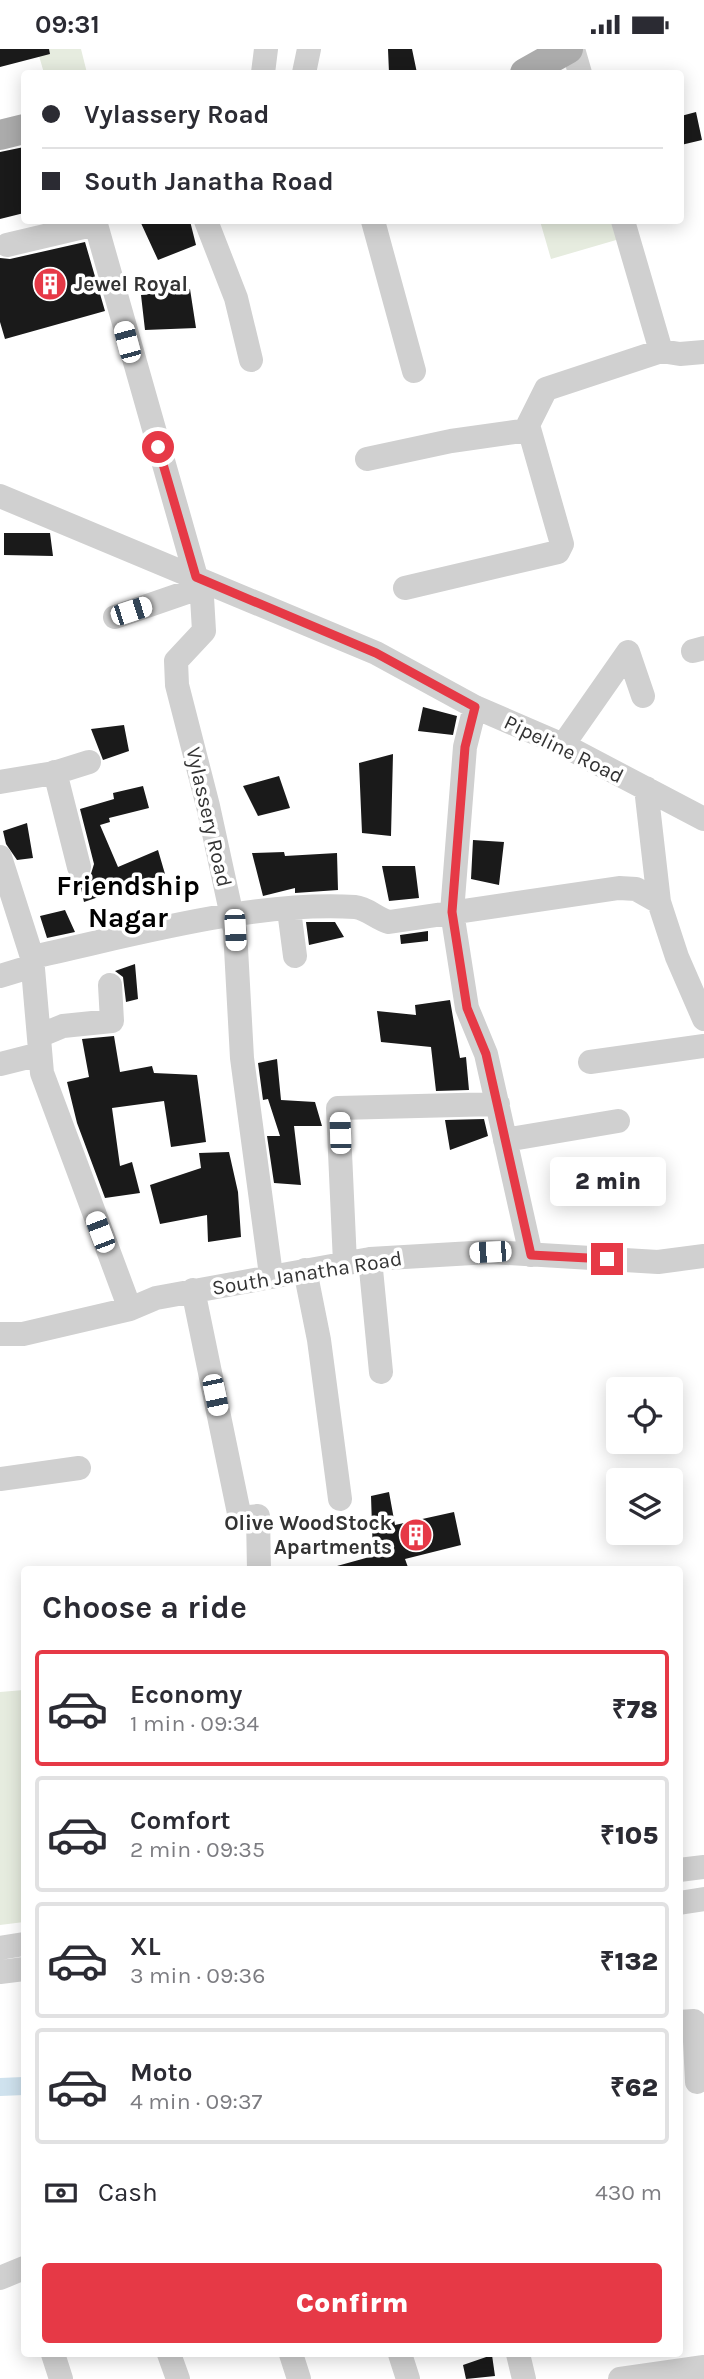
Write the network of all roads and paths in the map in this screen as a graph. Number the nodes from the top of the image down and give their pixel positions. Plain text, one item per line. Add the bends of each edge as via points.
1 (265, 49) edge
2 (309, 49) edge
3 (570, 49) edge
4 (263, 70) edge
5 (305, 70) edge
6 (531, 70) edge
7 (579, 70) edge
8 (21, 130) edge
9 (0, 135) edge
10 (87, 224) edge
11 (96, 224) edge
12 (207, 224) edge
13 (374, 224) edge
14 (624, 224) edge
15 (7, 245) dead end
16 (661, 351) junction
17 (704, 352) edge
18 (251, 360) dead end
19 (414, 371) dead end
20 (529, 430) junction
21 (367, 459) dead end
22 (0, 496) edge
23 (200, 581) junction
24 (405, 588) dead end
25 (115, 617) dead end
26 (643, 696) dead end
27 (475, 707) junction
28 (563, 745) junction
29 (89, 762) dead end
30 (55, 772) junction
31 (0, 782) edge
32 (646, 788) junction
33 (704, 819) edge
34 (0, 857) edge
35 (79, 867) dead end
36 (5, 892) edge
37 (659, 902) junction
38 (289, 910) junction
39 (452, 912) junction
40 (232, 916) junction
41 (295, 956) dead end
42 (33, 962) junction
43 (0, 976) edge
44 (110, 985) dead end
45 (704, 1019) edge
46 (39, 1045) junction
47 (704, 1046) edge
48 (590, 1062) dead end
49 (0, 1064) edge
50 (498, 1104) junction
51 (618, 1121) dead end
52 (505, 1140) junction
53 (531, 1255) junction
54 (704, 1256) edge
55 (357, 1261) junction
56 (305, 1270) junction
57 (271, 1275) junction
58 (193, 1290) junction
59 (130, 1309) junction
60 (0, 1334) edge
61 (381, 1372) dead end
62 (79, 1468) dead end
63 (0, 1479) edge
64 (340, 1499) dead end
65 (259, 1566) edge
66 (704, 1867) edge
67 (683, 1870) edge
68 (704, 1899) edge
69 (683, 1902) edge
70 (21, 1944) edge
71 (0, 1948) edge
72 (21, 1969) edge
73 (0, 1972) edge
74 (683, 2022) edge
75 (693, 2082) edge
76 (21, 2269) edge
77 (0, 2278) edge
78 (54, 2357) edge
79 (171, 2357) edge
80 (292, 2357) edge
81 (401, 2357) edge
82 (519, 2357) edge
83 (704, 2367) edge
84 (633, 2377) edge
85 (61, 2379) edge
86 (178, 2379) edge
87 (299, 2379) edge
88 (408, 2379) edge
89 (524, 2379) edge

1 - 4 street
2 - 5 street
3 - 6 main road
3 - 7 street
8 - 9 main road
10 - 15 street
11 - 23 street, Vylassery Road
12 - 18 street via 236,298
13 - 19 street
14 - 16 street
16 - 17 street
16 - 20 street via 546,389
20 - 21 street
20 - 24 street via 562,544 558,552
22 - 23 street, Pipeline Road
23 - 25 street
23 - 27 street, Pipeline Road via 376,653
23 - 40 street, Vylassery Road via 204,631 176,661 177,685
26 - 28 street via 628,652
27 - 28 street, Pipeline Road
27 - 39 street via 465,747
28 - 32 street, Pipeline Road
29 - 30 street
30 - 31 street
30 - 35 street
32 - 33 street, Pipeline Road
32 - 37 street
34 - 36 street
36 - 42 street
37 - 39 street via 636,889 619,888
37 - 45 street
38 - 39 street via 358,907 389,922
38 - 40 street
38 - 41 street
39 - 50 street via 467,1008 486,1054
40 - 42 street
40 - 57 street, Vylassery Road via 242,1058
42 - 43 street
42 - 46 street
44 - 46 street via 112,1021 63,1026
46 - 49 street
46 - 59 street via 42,1073 61,1130
47 - 48 street
50 - 52 street
50 - 55 street via 338,1108
51 - 52 street
52 - 53 street
53 - 54 street, South Janatha Road via 658,1262
53 - 55 street, South Janatha Road via 490,1252
55 - 56 street, South Janatha Road
55 - 61 street
56 - 57 street, South Janatha Road
56 - 64 street
57 - 58 street, South Janatha Road
58 - 59 street, South Janatha Road
58 - 65 street via 240,1518 258,1516
59 - 60 street, South Janatha Road via 23,1334
62 - 63 street
66 - 67 street
68 - 69 street
70 - 71 street
72 - 73 street
74 - 75 street via 694,2021
76 - 77 street
78 - 85 street
79 - 86 street
80 - 87 street
81 - 88 street
82 - 89 street
83 - 84 street

